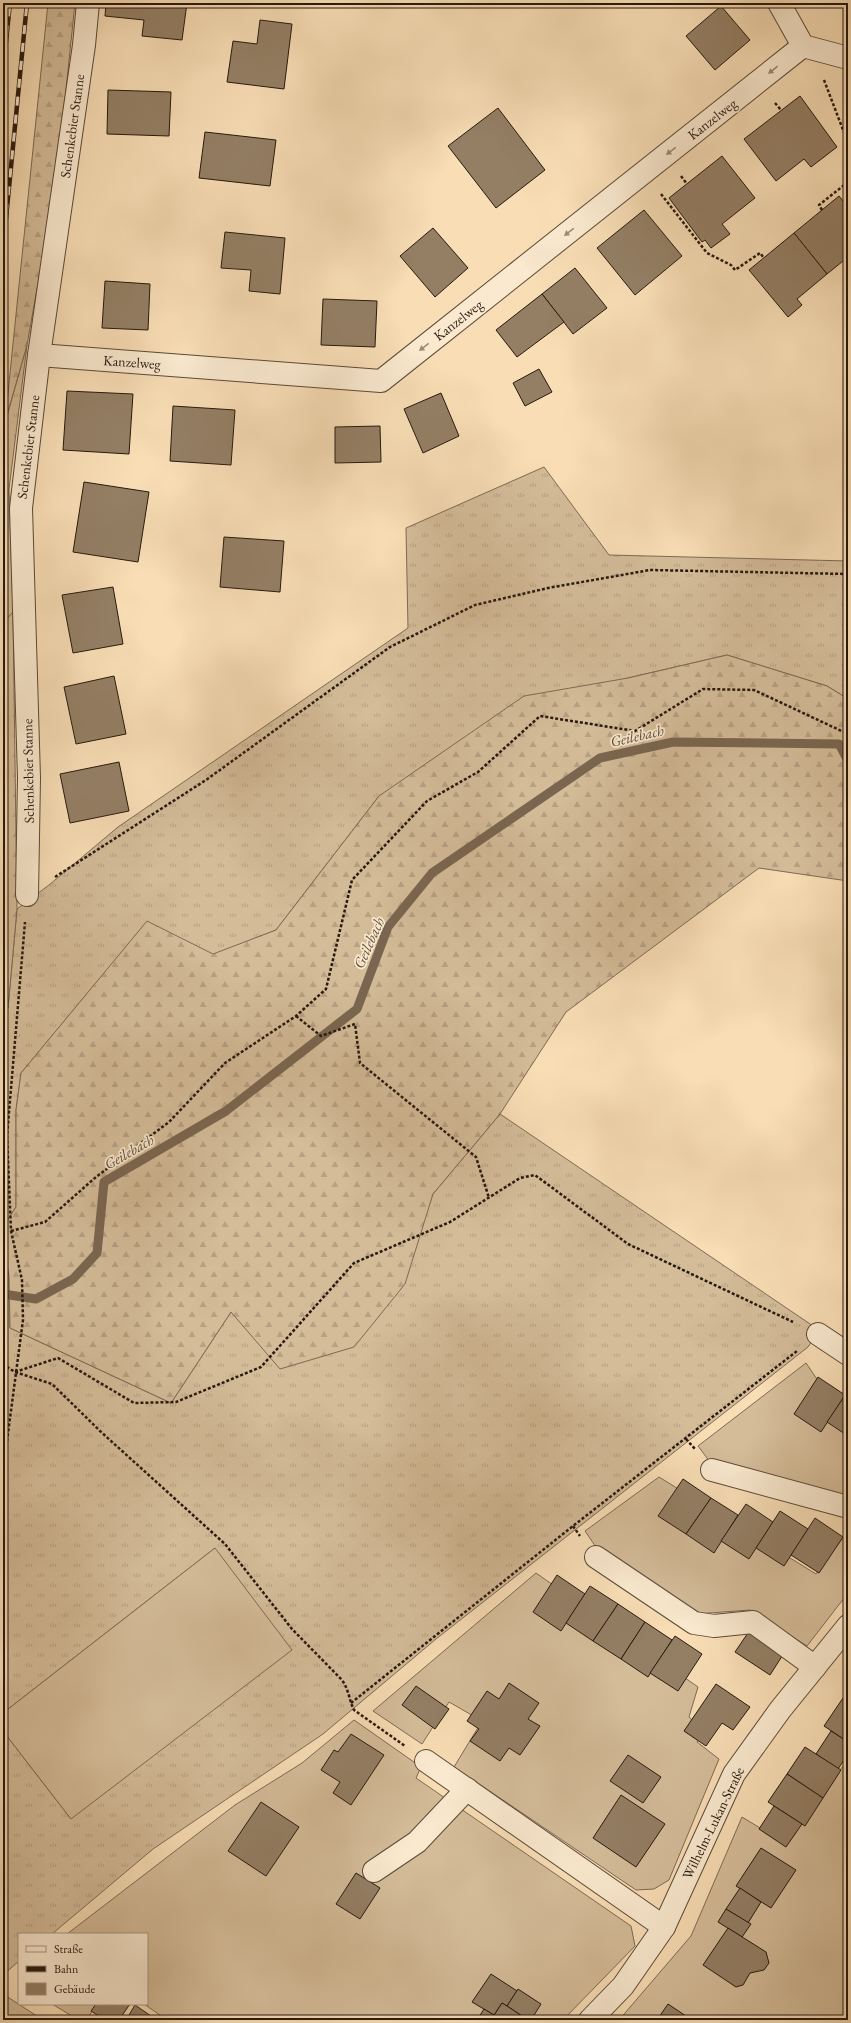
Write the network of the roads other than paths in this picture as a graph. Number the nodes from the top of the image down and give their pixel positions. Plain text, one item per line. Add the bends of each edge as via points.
1 (88, 3) edge
2 (779, 3) edge
3 (807, 47) junction
4 (848, 58) edge
5 (39, 355) junction
6 (27, 895) road end
7 (712, 1470) dead end
8 (848, 1507) edge
9 (596, 1557) dead end
10 (848, 1626) edge
11 (815, 1667) junction
12 (426, 1761) road end
13 (467, 1788) junction
14 (374, 1871) dead end
15 (664, 1927) junction
16 (590, 2020) edge

1 - 5 street, Schenkebier Stanne
2 - 3 street
3 - 4 street
3 -> 5 street, Kanzelweg via 381,381
5 - 6 street, Schenkebier Stanne via 20,508 29,778
7 - 8 street
9 - 11 street via 694,1623 714,1626 753,1622
10 - 11 street, Wilhelm-Lukan-Straße
11 - 15 street, Wilhelm-Lukan-Straße via 734,1774
12 - 13 street
13 - 14 street via 417,1842
13 - 15 street
15 - 16 street, Wilhelm-Lukan-Straße via 623,1986

